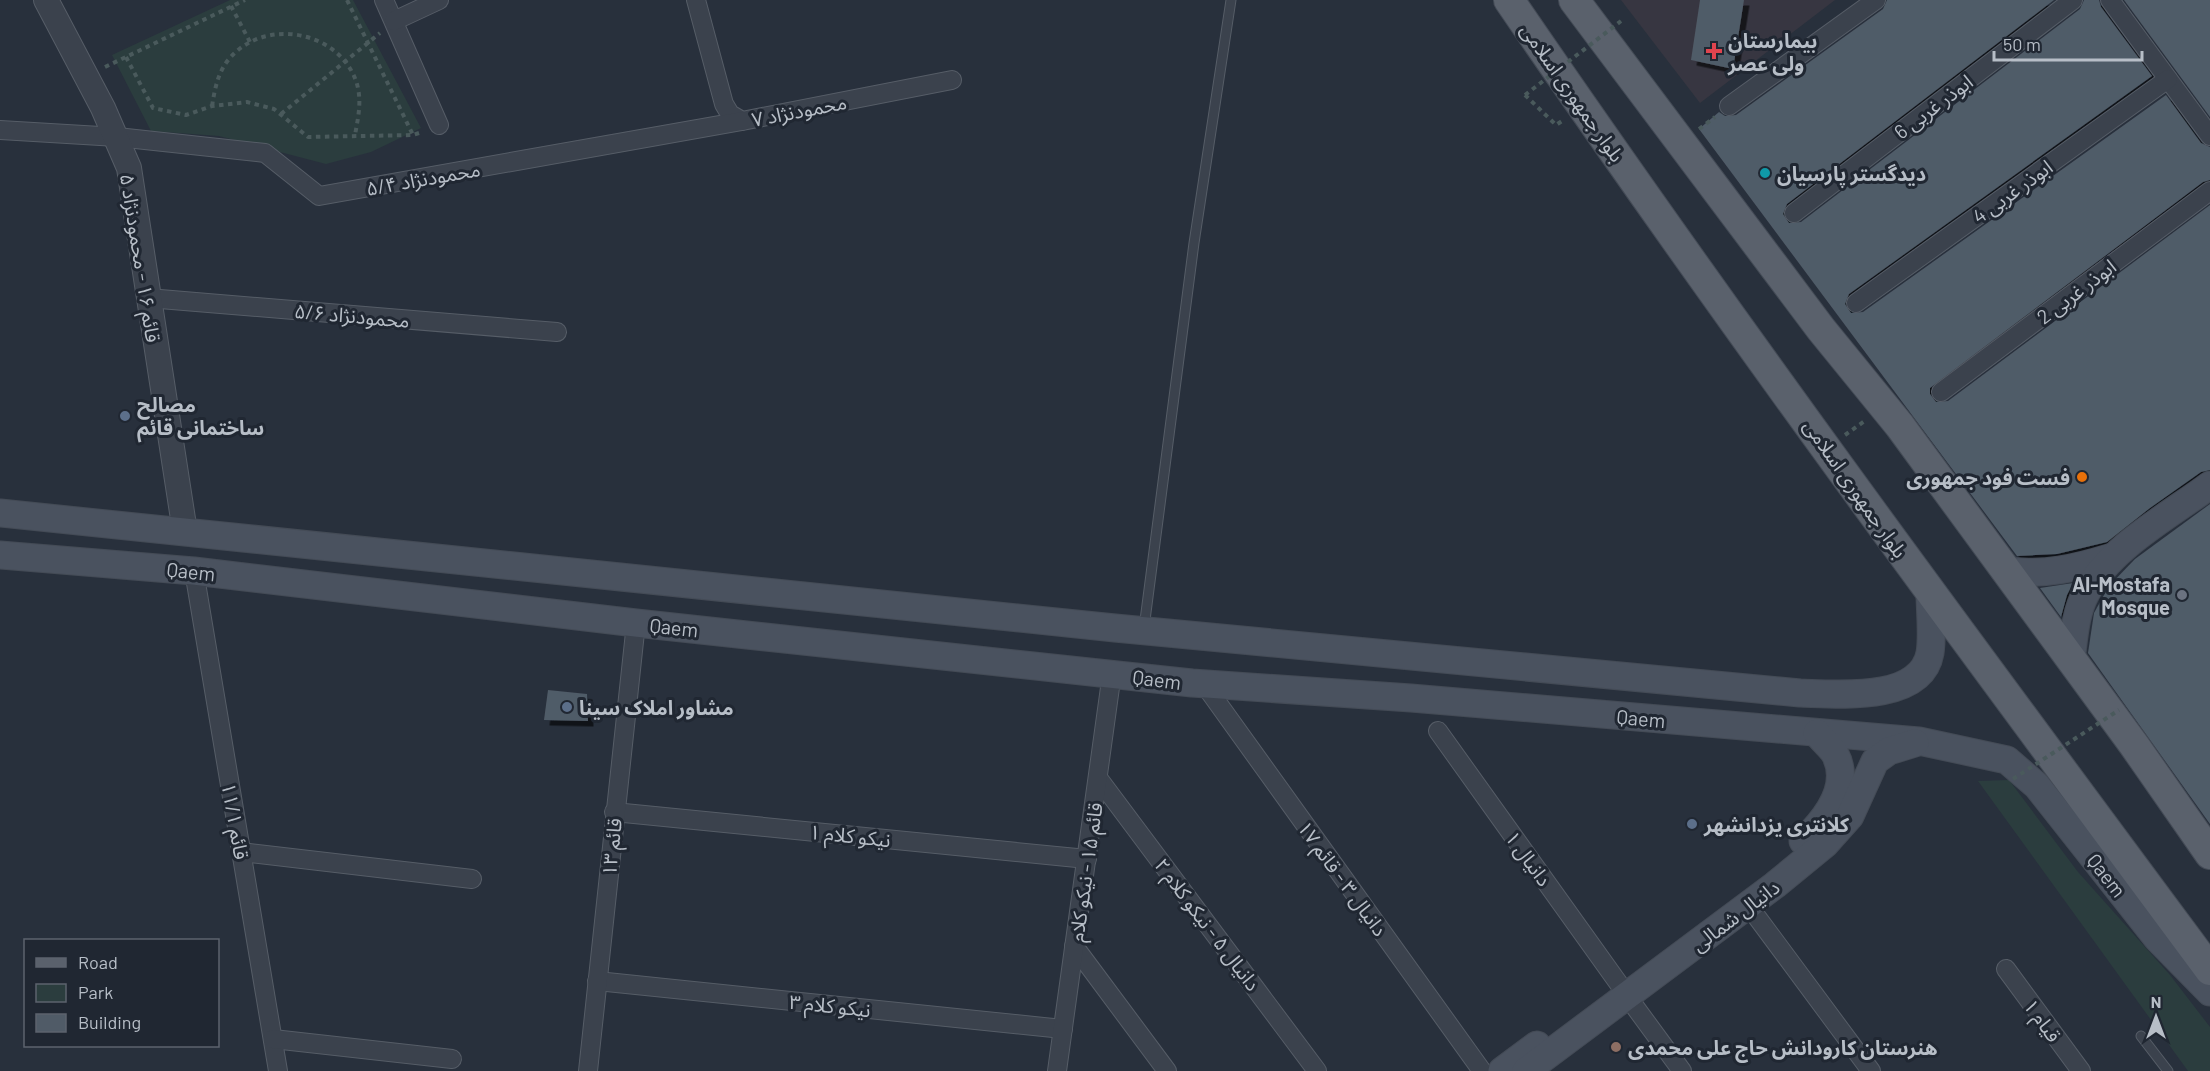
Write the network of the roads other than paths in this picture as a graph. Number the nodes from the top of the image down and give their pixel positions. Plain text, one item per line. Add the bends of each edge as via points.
1 (46, 0) edge
2 (384, 0) edge
3 (439, 0) edge
4 (696, 0) edge
5 (1231, 0) edge
6 (1509, 0) edge
7 (1876, 0) edge
8 (2073, 0) edge
9 (2110, 0) edge
10 (1582, 5) edge
11 (394, 21) junction
12 (2168, 79) junction
13 (952, 80) dead end
14 (1730, 106) road end
15 (742, 121) junction
16 (439, 125) road end
17 (0, 130) edge
18 (2210, 136) edge
19 (117, 138) junction
20 (2210, 191) edge
21 (1794, 213) dead end
22 (148, 298) junction
23 (1857, 303) dead end
24 (557, 332) dead end
25 (1941, 392) dead end
26 (2210, 485) edge
27 (0, 513) edge
28 (184, 532) junction
29 (0, 555) edge
30 (2112, 557) junction
31 (194, 571) junction
32 (2005, 571) junction
33 (1930, 592) junction
34 (636, 623) junction
35 (1115, 628) junction
36 (1143, 630) junction
37 (2071, 660) junction
38 (1112, 673) junction
39 (1204, 684) junction
40 (1438, 731) dead end
41 (1816, 733) junction
42 (1918, 741) junction
43 (1098, 777) junction
44 (614, 812) junction
45 (241, 852) junction
46 (1803, 852) junction
47 (2210, 854) edge
48 (1087, 859) junction
49 (472, 879) dead end
50 (1749, 905) junction
51 (1074, 946) junction
52 (2006, 969) dead end
53 (2210, 970) edge
54 (597, 981) junction
55 (1623, 990) junction
56 (2210, 992) edge
57 (1063, 1029) junction
58 (2141, 1036) dead end
59 (273, 1039) junction
60 (452, 1059) dead end
61 (278, 1071) edge
62 (588, 1071) edge
63 (1057, 1071) edge
64 (1167, 1071) edge
65 (1317, 1071) edge
66 (1482, 1071) edge
67 (1502, 1071) edge
68 (1526, 1071) edge
69 (1682, 1071) edge
70 (1871, 1071) edge
71 (2081, 1071) edge
72 (2168, 1071) edge

1 - 19 street, قائم ۱۶ - محمودنژاد ۵
2 - 11 street
3 - 11 street
4 - 15 street, محمودنژاد ۷ via 724,104 730,114
5 - 36 lane via 1194,243
6 - 33 main road, بلوار جمهوری اسلامی
7 - 14 street
8 - 21 street, ابوذر غربی 6
9 - 12 street
10 - 32 main road
11 - 16 street
12 - 18 street
12 - 23 street, ابوذر غربی 4
13 - 15 street, محمودنژاد ۷
15 - 19 street, محمودنژاد ۵/۴ via 319,196 265,153
17 - 19 street, محمودنژاد ۵/۴
19 - 22 street, قائم ۱۶ - محمودنژاد ۵ via 129,168
20 - 25 street, ابوذر غربی 2
22 - 24 street, محمودنژاد ۵/۶
22 - 28 street, قائم ۱۶ - محمودنژاد ۵
26 - 30 main road
27 - 28 main road, Qaem
28 - 31 main road
28 - 35 main road, Qaem
29 - 31 main road, Qaem
30 - 32 main road via 2068,570 2036,574
30 - 37 main road via 2086,593 2077,619
31 - 34 main road, Qaem
31 - 45 street, قائم ۱۱/۱
32 - 37 main road
33 - 36 main road, Qaem via 1930,654 1918,675 1861,696
33 - 53 main road, بلوار جمهوری اسلامی
34 - 38 main road, Qaem
34 - 44 street, قائم ۱۳
35 - 36 main road, Qaem
35 - 38 main road
37 - 47 main road
38 - 39 main road, Qaem
38 - 43 street, قائم ۱۵ - نیکو کلام
39 - 41 main road, Qaem
39 - 66 street, دانیال ۳ - قائم ۱۷
40 - 55 street, دانیال ۱
41 - 42 main road, Qaem
41 - 46 main road, دانیال شمالی via 1835,754 1840,771 1838,795
42 - 46 main road, دانیال شمالی via 1889,750 1875,761 1850,816 1826,844
42 - 56 main road, Qaem via 2007,760 2037,786 2157,938
43 - 48 street, قائم ۱۵ - نیکو کلام
43 - 65 street, دانیال ۵ - نیکو کلام ۲
44 - 48 street, نیکو کلام ۱
44 - 54 street, قائم ۱۳
45 - 49 street
45 - 59 street, قائم ۱۱/۱
46 - 50 main road, دانیال شمالی
46 - 55 main road, دانیال شمالی via 1767,875
48 - 51 street, قائم ۱۵ - نیکو کلام
50 - 55 main road, دانیال شمالی
50 - 70 street
51 - 57 street, قائم ۱۵ - نیکو کلام
51 - 64 street
52 - 71 street, قیام ۱
54 - 57 street, نیکو کلام ۳
54 - 62 street, قائم ۱۳
55 - 67 main road, دانیال شمالی
55 - 68 main road, دانیال شمالی
55 - 69 street, دانیال ۱
57 - 63 street, قائم ۱۵ - نیکو کلام
58 - 72 lane
59 - 60 street
59 - 61 street, قائم ۱۱/۱

